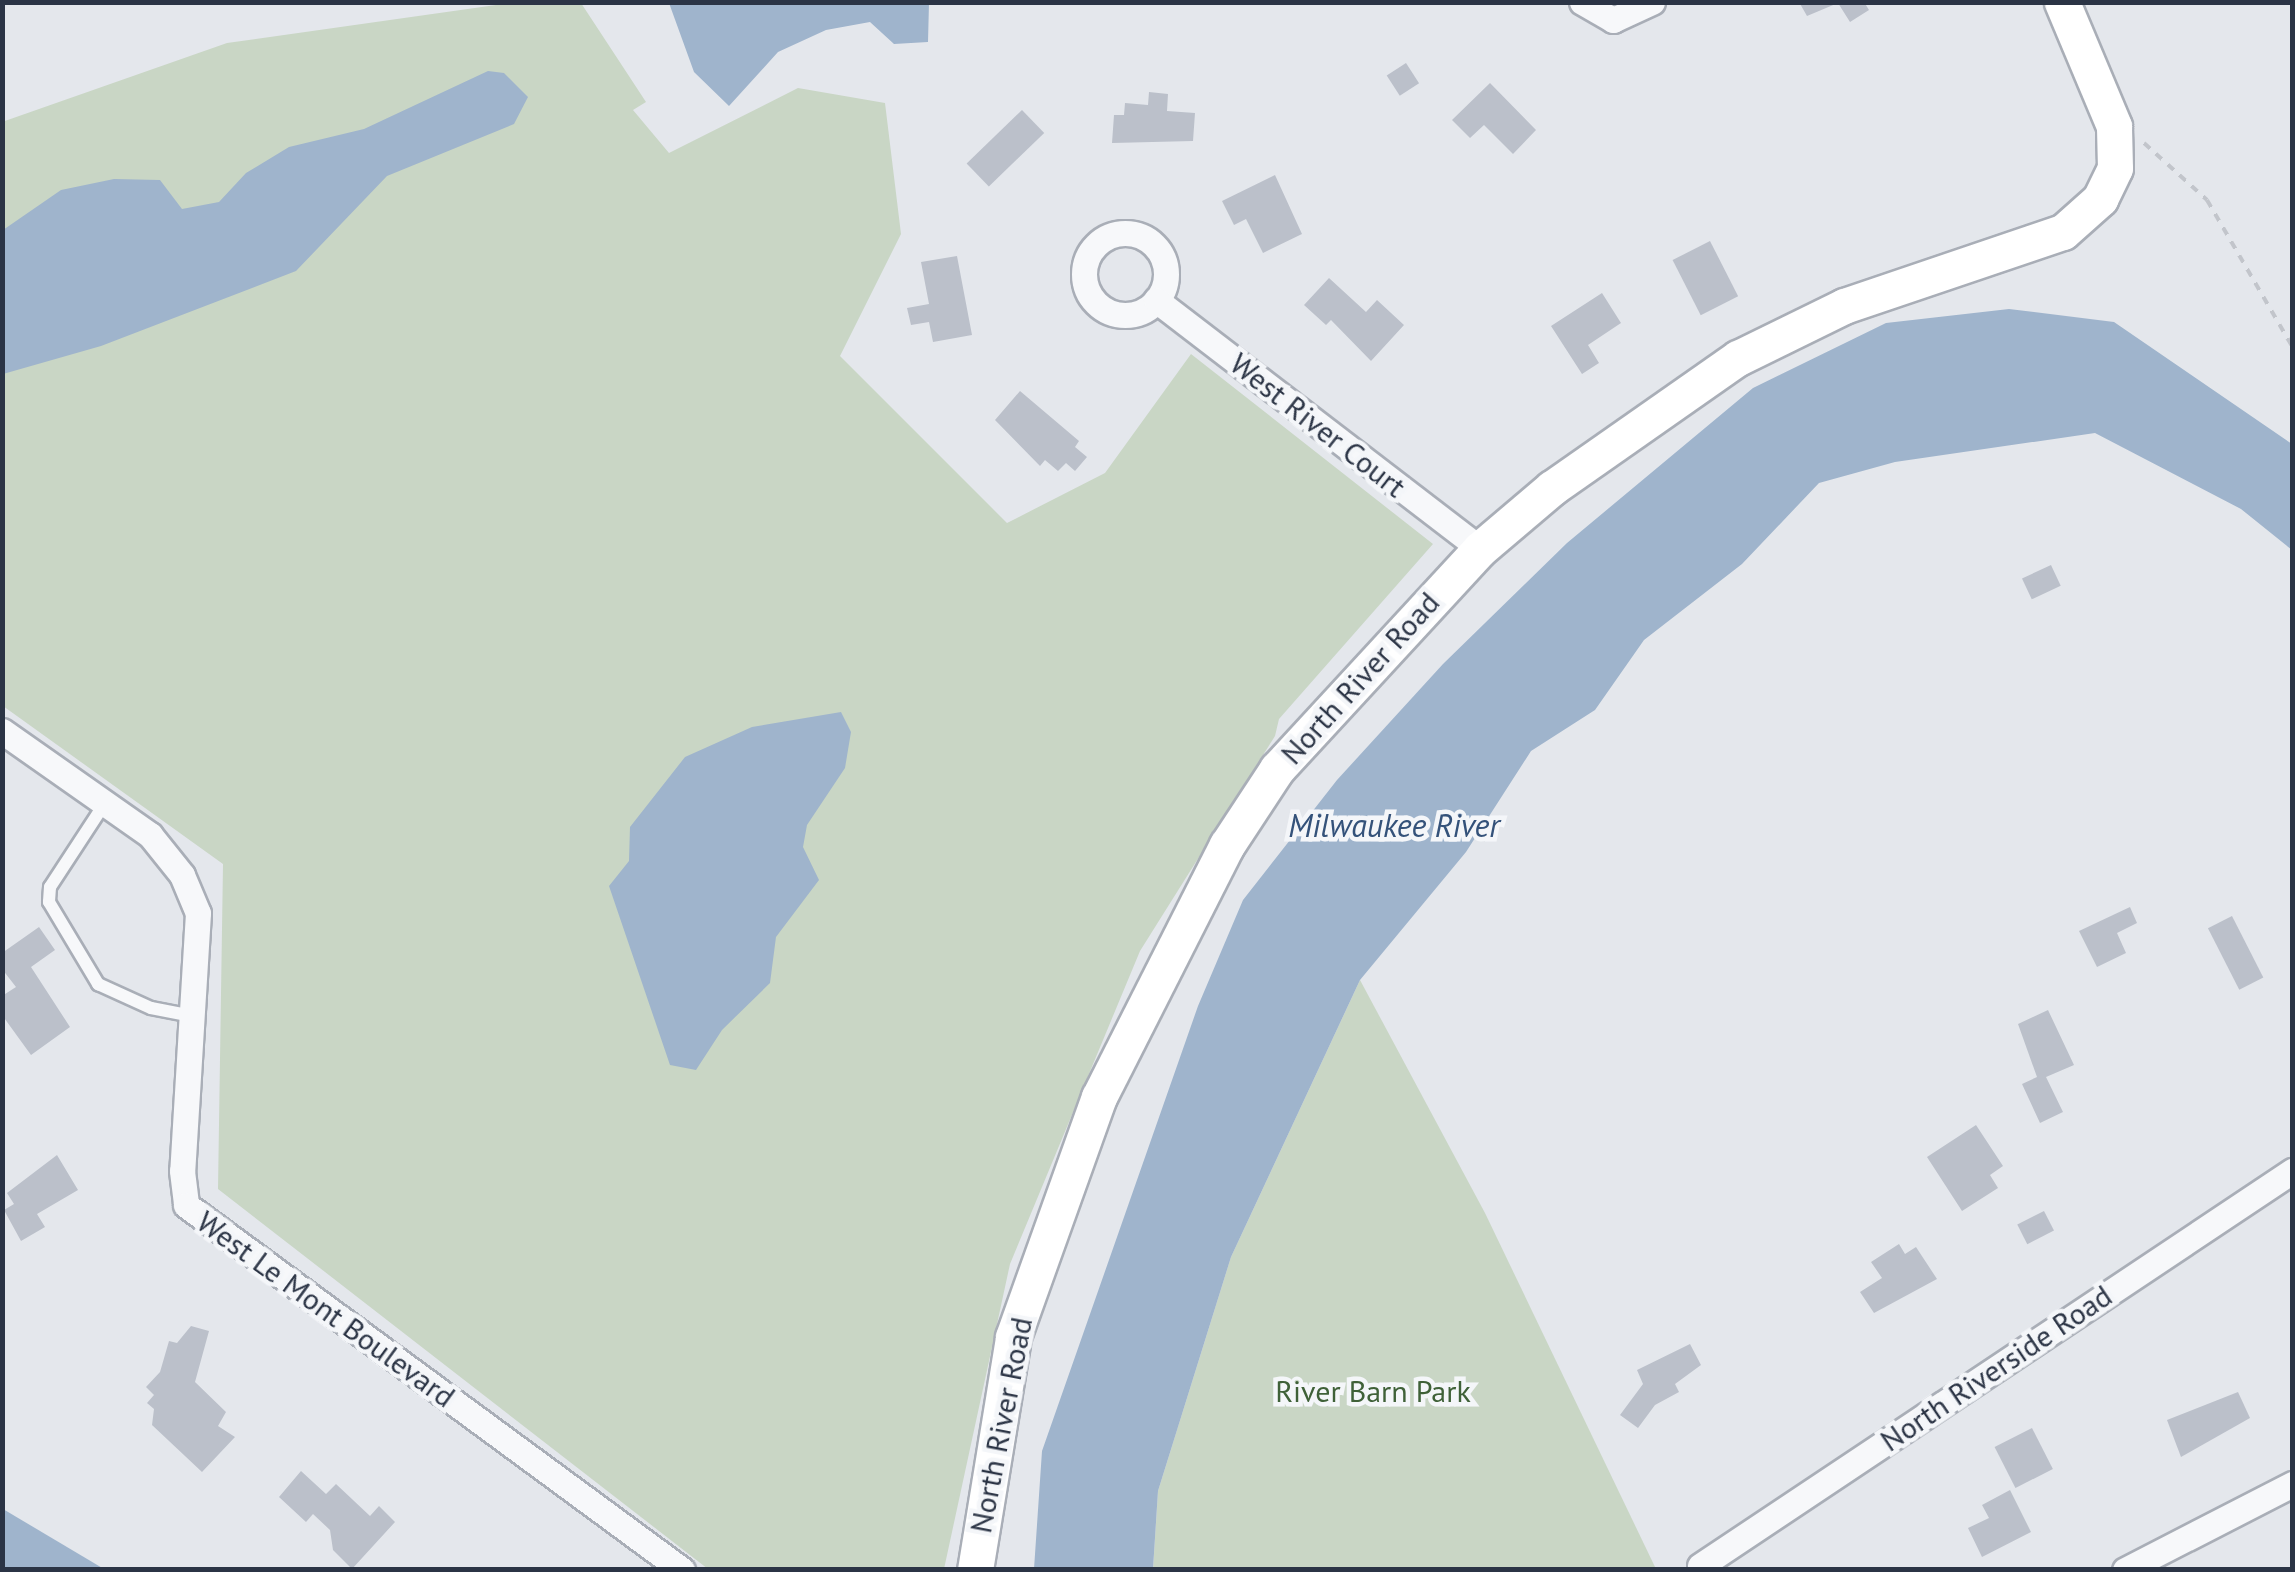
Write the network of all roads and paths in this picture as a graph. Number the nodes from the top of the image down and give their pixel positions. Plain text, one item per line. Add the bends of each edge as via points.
1 (1582, 2) edge
2 (1652, 2) edge
3 (2062, 2) edge
4 (2113, 124) junction
5 (1156, 300) dead end
6 (2292, 346) edge
7 (1480, 549) junction
8 (2, 731) edge
9 (105, 803) junction
10 (192, 1016) junction
11 (2292, 1170) edge
12 (2292, 1484) edge
13 (1700, 1566) dead end
14 (682, 1570) edge
15 (975, 1570) edge
16 (2125, 1570) edge

1 - 2 street via 1614,20
3 - 4 street
4 - 6 path via 2191,178
4 - 7 street, North River Road via 2110,184 2062,232 1844,306 1738,358 1552,488
5 - 7 street, West River Court
7 - 15 street, North River Road via 1277,769 1226,845 1099,1097 1013,1337
8 - 9 street, West Le Mont Boulevard
9 - 10 street, West Le Mont Boulevard via 150,835 182,875 198,913
9 - 10 lane via 50,887 49,902 98,984 151,1008
10 - 14 street, West Le Mont Boulevard via 186,1205
11 - 13 street, North Riverside Road
12 - 16 street

